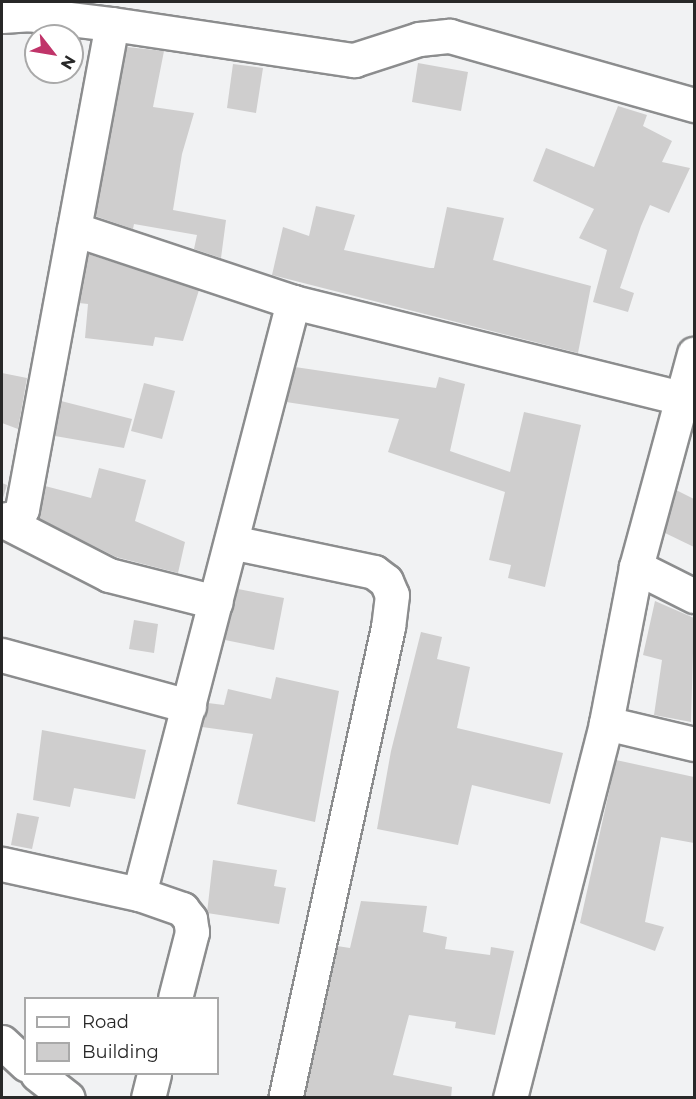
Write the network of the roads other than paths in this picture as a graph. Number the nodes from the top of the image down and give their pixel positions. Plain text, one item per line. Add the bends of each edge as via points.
1 (19, 11) edge
2 (112, 24) junction
3 (694, 105) edge
4 (74, 229) junction
5 (293, 302) junction
6 (694, 354) edge
7 (681, 398) junction
8 (2, 520) edge
9 (231, 542) junction
10 (636, 567) junction
11 (694, 596) edge
12 (216, 602) junction
13 (2, 655) edge
14 (189, 706) junction
15 (606, 723) junction
16 (694, 744) edge
17 (2, 864) edge
18 (139, 894) junction
19 (176, 997) edge
20 (2, 1042) edge
21 (24, 1062) edge
22 (38, 1075) edge
23 (154, 1075) edge
24 (68, 1098) edge
25 (148, 1098) edge
26 (285, 1098) edge
27 (510, 1098) edge

1 - 2 street
2 - 3 street via 354,60 419,39 450,36
2 - 4 street
4 - 5 street
4 - 8 street via 22,509 17,517
5 - 7 street
5 - 9 street
6 - 7 street
7 - 10 street
8 - 12 street via 109,574
9 - 12 street
9 - 26 street via 374,572 386,580 392,595 386,639
10 - 11 street
10 - 15 street
12 - 14 street
13 - 14 street
14 - 18 street
15 - 16 street
15 - 27 street
17 - 18 street
18 - 19 street via 182,909 190,919 192,932
20 - 21 street
22 - 24 street
23 - 25 street

